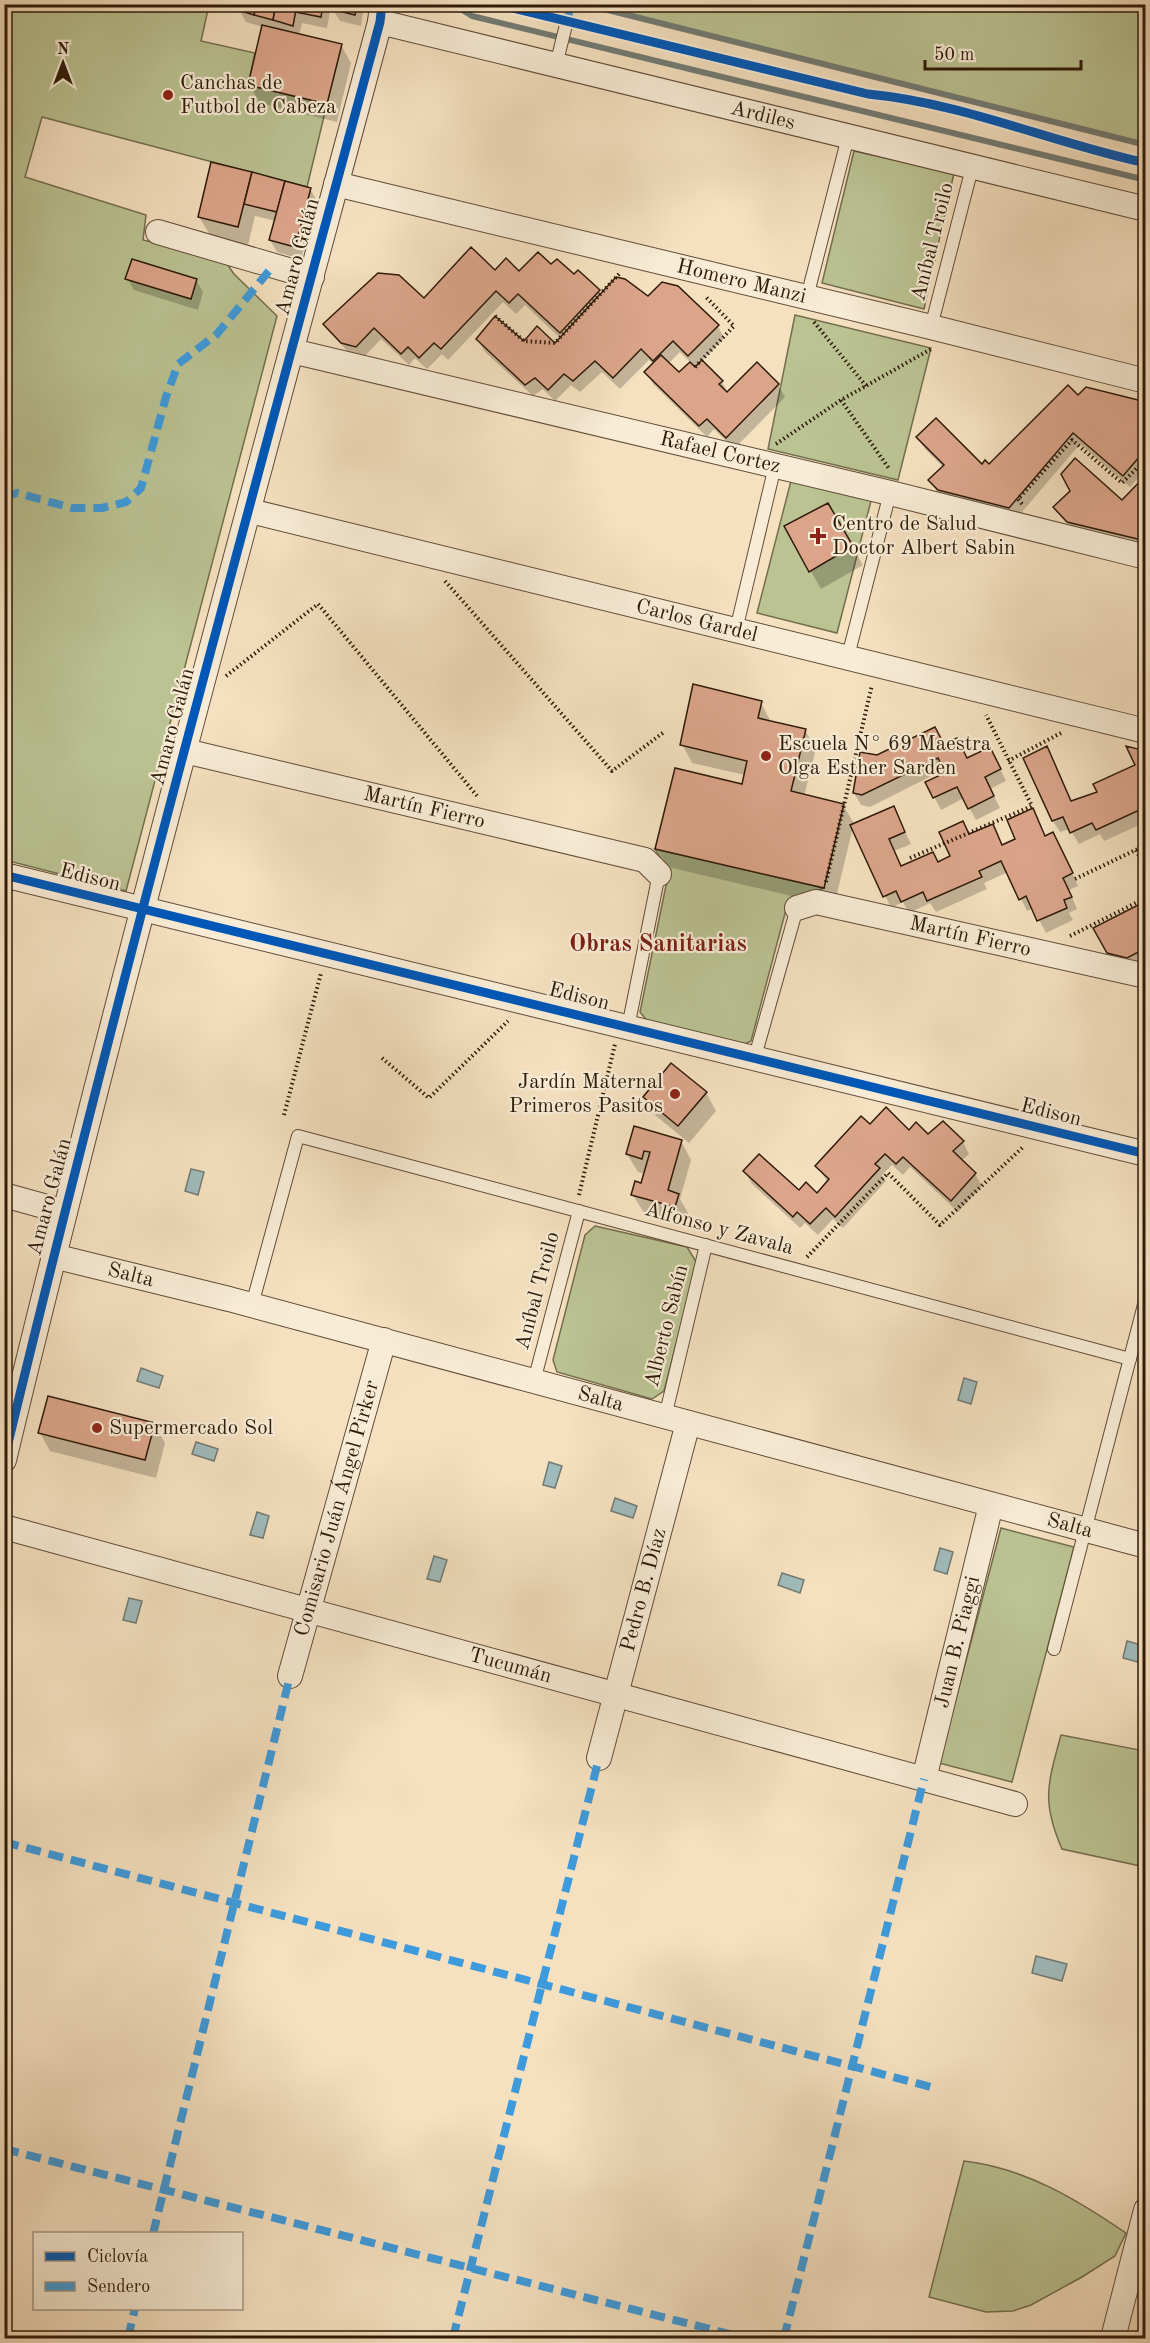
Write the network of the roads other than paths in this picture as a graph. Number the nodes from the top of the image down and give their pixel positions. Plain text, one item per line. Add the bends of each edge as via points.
1 (381, 14) edge
2 (567, 22) dead end
3 (556, 65) junction
4 (848, 137) junction
5 (972, 168) junction
6 (336, 184) junction
7 (1146, 209) edge
8 (158, 232) dead end
9 (312, 276) junction
10 (809, 308) junction
11 (931, 338) junction
12 (292, 351) junction
13 (1146, 381) edge
14 (772, 457) junction
15 (891, 482) junction
16 (250, 510) junction
17 (1146, 557) edge
18 (736, 630) junction
19 (848, 656) junction
20 (1146, 731) edge
21 (185, 751) junction
22 (659, 874) joint
23 (4, 875) edge
24 (797, 908) joint
25 (142, 910) junction
26 (1146, 976) edge
27 (622, 1035) junction
28 (754, 1060) junction
29 (1146, 1154) edge
30 (4, 1195) edge
31 (579, 1211) junction
32 (65, 1212) junction
33 (706, 1245) junction
34 (53, 1256) junction
35 (1146, 1297) edge
36 (252, 1305) junction
37 (384, 1340) junction
38 (1130, 1359) junction
39 (534, 1381) junction
40 (676, 1420) junction
41 (4, 1460) edge
42 (991, 1505) junction
43 (4, 1527) edge
44 (1084, 1530) junction
45 (1146, 1546) edge
46 (307, 1610) junction
47 (1054, 1649) dead end
48 (290, 1676) dead end
49 (616, 1695) junction
50 (598, 1758) dead end
51 (924, 1779) junction
52 (1016, 1804) dead end
53 (1146, 2210) edge
54 (1113, 2338) edge

1 - 3 street, Ardiles
1 - 6 street, Amaro Galán
2 - 3 lane
3 - 4 street, Ardiles
4 - 5 street, Ardiles
4 - 10 lane
5 - 7 street, Ardiles
5 - 11 lane, Aníbal Troilo
6 - 9 street, Amaro Galán
6 - 10 street, Homero Manzi
8 - 9 street
9 - 12 street, Amaro Galán
10 - 11 street, Homero Manzi
11 - 13 street, Homero Manzi
12 - 14 street, Rafael Cortez
12 - 16 street, Amaro Galán
14 - 15 street, Rafael Cortez
14 - 18 lane
15 - 17 street, Rafael Cortez
15 - 19 lane
16 - 18 street, Carlos Gardel
16 - 21 street, Amaro Galán
18 - 19 street, Carlos Gardel
19 - 20 street, Carlos Gardel
21 - 22 street, Martín Fierro via 645,860
21 - 25 street, Amaro Galán
22 - 27 lane
23 - 25 street, Edison
24 - 26 street, Martín Fierro via 816,902
24 - 28 lane
25 - 27 street, Edison
25 - 32 street, Amaro Galán
27 - 28 street, Edison
28 - 29 street, Edison
30 - 32 street
31 - 33 lane, Alfonso y Zavala
31 - 36 lane, Alfonso y Zavala via 298,1136
31 - 39 lane, Aníbal Troilo
32 - 34 street, Amaro Galán
33 - 38 lane, Alfonso y Zavala
33 - 40 lane, Alberto Sabín
34 - 36 street, Salta
34 - 41 street, Amaro Galán
35 - 38 lane
36 - 37 street, Salta
37 - 39 street, Salta
37 - 46 street, Comisario Juán Ángel Pirker
38 - 44 lane
39 - 40 street, Salta
40 - 42 street, Salta
40 - 49 street, Pedro B. Díaz
42 - 44 street, Salta
42 - 51 street, Juan B. Piaggi
43 - 46 street, Tucumán
44 - 45 street, Salta
44 - 47 lane
46 - 48 street, Comisario Juán Ángel Pirker
46 - 49 street, Tucumán
49 - 50 street, Pedro B. Díaz
49 - 51 street, Tucumán
51 - 52 street, Tucumán
53 - 54 street

